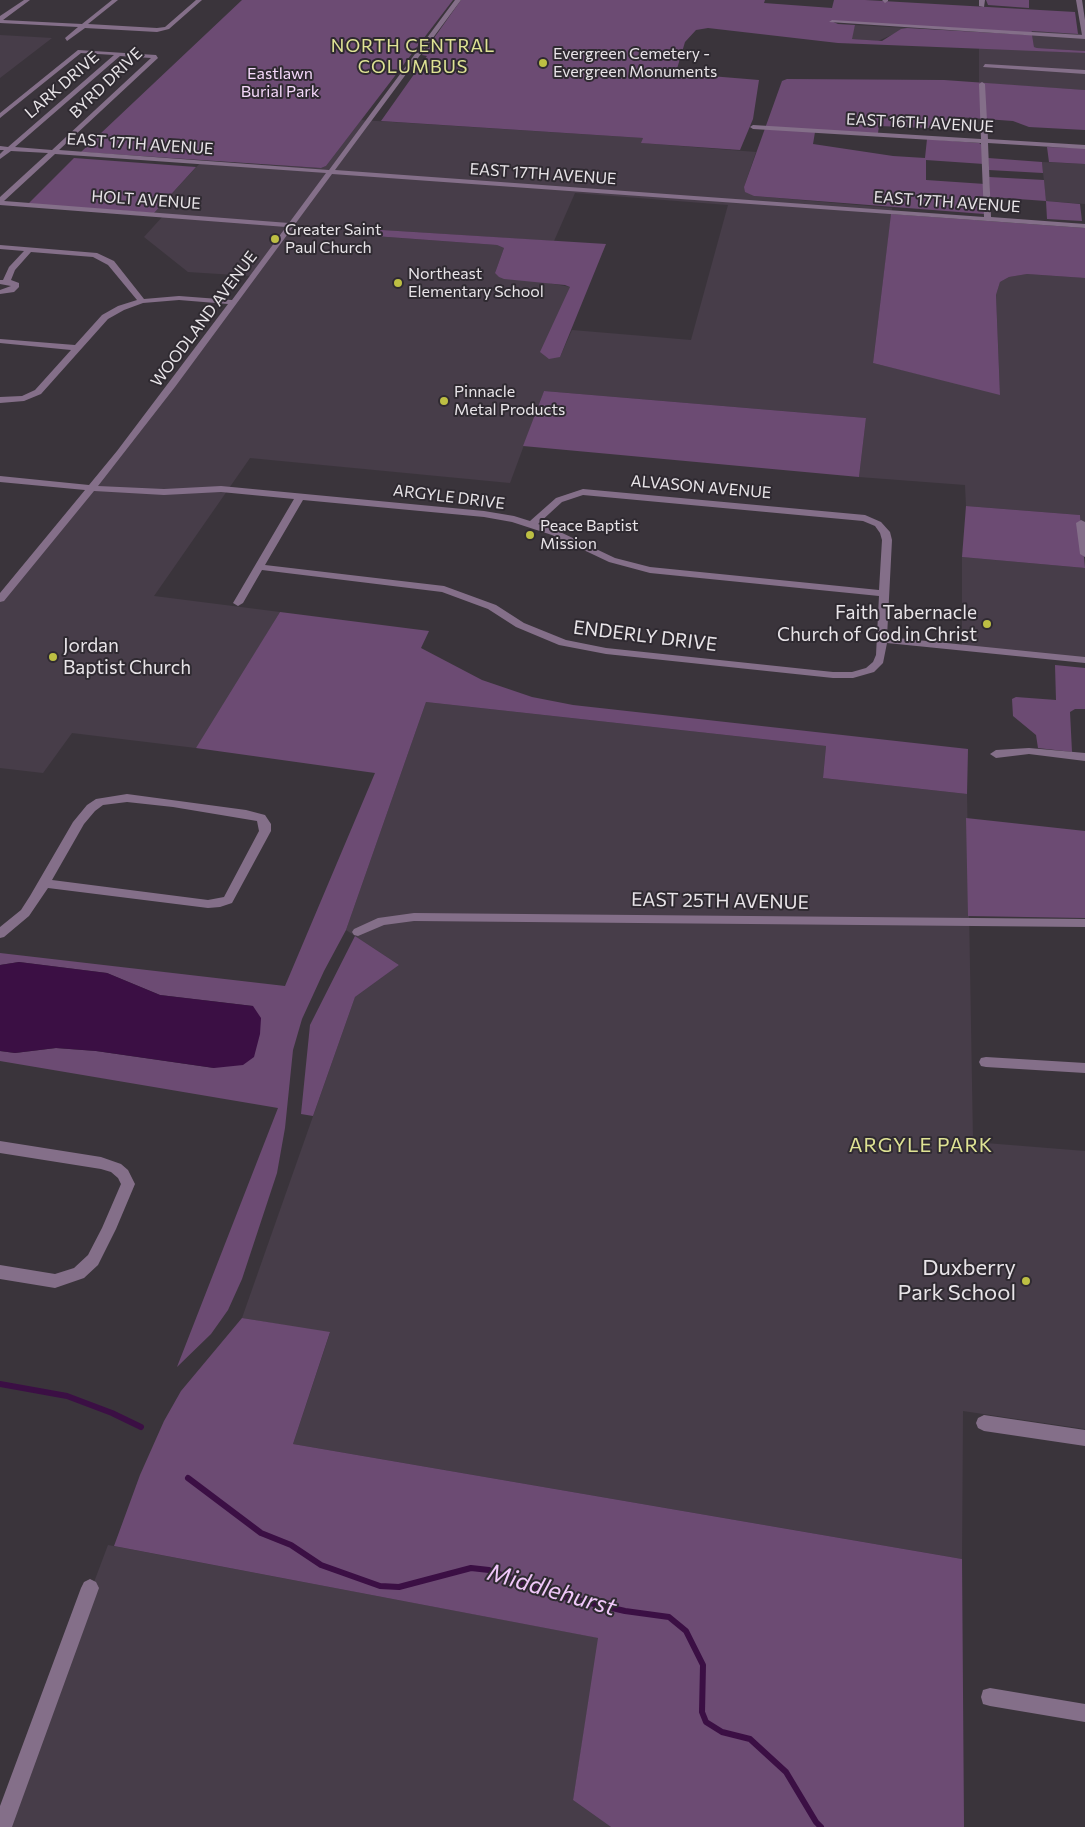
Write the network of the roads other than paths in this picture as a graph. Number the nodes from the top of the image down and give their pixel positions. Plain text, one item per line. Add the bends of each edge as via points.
1 (26, 0) edge
2 (115, 0) edge
3 (199, 0) edge
4 (458, 0) edge
5 (1079, 0) edge
6 (0, 20) edge
7 (832, 22) dead end
8 (83, 26) junction
9 (1085, 37) edge
10 (67, 38) dead end
11 (119, 54) junction
12 (986, 66) dead end
13 (1085, 72) edge
14 (982, 84) dead end
15 (0, 116) edge
16 (753, 127) dead end
17 (984, 141) junction
18 (1085, 147) edge
19 (0, 148) edge
20 (10, 148) junction
21 (55, 151) junction
22 (0, 157) edge
23 (329, 172) junction
24 (0, 202) edge
25 (988, 219) junction
26 (291, 225) junction
27 (1085, 226) edge
28 (0, 247) edge
29 (30, 249) junction
30 (3, 282) edge
31 (0, 292) edge
32 (142, 301) junction
33 (233, 302) junction
34 (0, 341) edge
35 (78, 348) junction
36 (0, 400) edge
37 (0, 479) edge
38 (91, 488) junction
39 (300, 496) junction
40 (1080, 524) dead end
41 (531, 525) junction
42 (1085, 554) edge
43 (259, 567) junction
44 (0, 582) edge
45 (14, 583) junction
46 (885, 594) junction
47 (0, 600) edge
48 (238, 603) dead end
49 (883, 640) junction
50 (1085, 660) edge
51 (996, 754) dead end
52 (1085, 757) edge
53 (44, 883) junction
54 (1085, 923) edge
55 (358, 932) dead end
56 (0, 934) edge
57 (986, 1062) dead end
58 (1085, 1068) edge
59 (0, 1147) edge
60 (0, 1272) edge
61 (984, 1423) dead end
62 (1085, 1438) edge
63 (90, 1588) dead end
64 (990, 1697) dead end
65 (1085, 1713) edge
66 (2, 1827) edge

1 - 6 street
2 - 8 street
3 - 8 street via 168,28
4 - 23 street, WOODLAND AVENUE
5 - 9 street
6 - 8 street
7 - 9 street
8 - 10 street
11 - 15 street, BYRD DRIVE via 80,51
11 - 20 street, LARK DRIVE
11 - 21 street, BYRD DRIVE via 156,58
12 - 13 street
14 - 17 street
16 - 17 street, EAST 16TH AVENUE
17 - 18 street, EAST 16TH AVENUE
17 - 25 street
19 - 20 street, EAST 17TH AVENUE
20 - 21 street, EAST 17TH AVENUE
20 - 22 street, LARK DRIVE
21 - 23 street, EAST 17TH AVENUE
21 - 24 street, BYRD DRIVE
23 - 25 street, EAST 17TH AVENUE
23 - 26 street, WOODLAND AVENUE
24 - 26 street, HOLT AVENUE
25 - 27 street, EAST 17TH AVENUE
26 - 33 street, WOODLAND AVENUE
28 - 29 street
29 - 30 street
29 - 32 street via 94,256 110,263
30 - 31 street via 15,284 15,287
32 - 33 street via 179,298
32 - 35 street via 105,316
33 - 38 street, WOODLAND AVENUE
34 - 35 street
35 - 36 street via 38,392 24,398
37 - 38 street, ARGYLE DRIVE
38 - 39 street, ARGYLE DRIVE via 164,492 221,489
38 - 45 street, WOODLAND AVENUE
39 - 41 street, ARGYLE DRIVE via 484,514
39 - 43 street
40 - 42 street
41 - 46 street, ARGYLE DRIVE via 612,560 650,570
41 - 46 street, ALVASON AVENUE via 559,500 584,492 865,518 878,524 885,532
43 - 48 street
43 - 49 street, ENDERLY DRIVE via 444,589 492,607 520,625 563,643 606,651 853,675 870,670 878,663
44 - 45 street
45 - 47 street, WOODLAND AVENUE
46 - 49 street
49 - 50 street
51 - 52 street via 1029,751
53 - 53 street via 79,822 100,802 142,799 246,814 261,818 265,824 265,831 228,900 220,903
53 - 56 street via 25,913
54 - 55 street, EAST 25TH AVENUE via 414,917 382,921
57 - 58 street
59 - 60 street via 101,1163 116,1168 128,1184 93,1260 79,1273 55,1281
61 - 62 street
63 - 66 street
64 - 65 street

